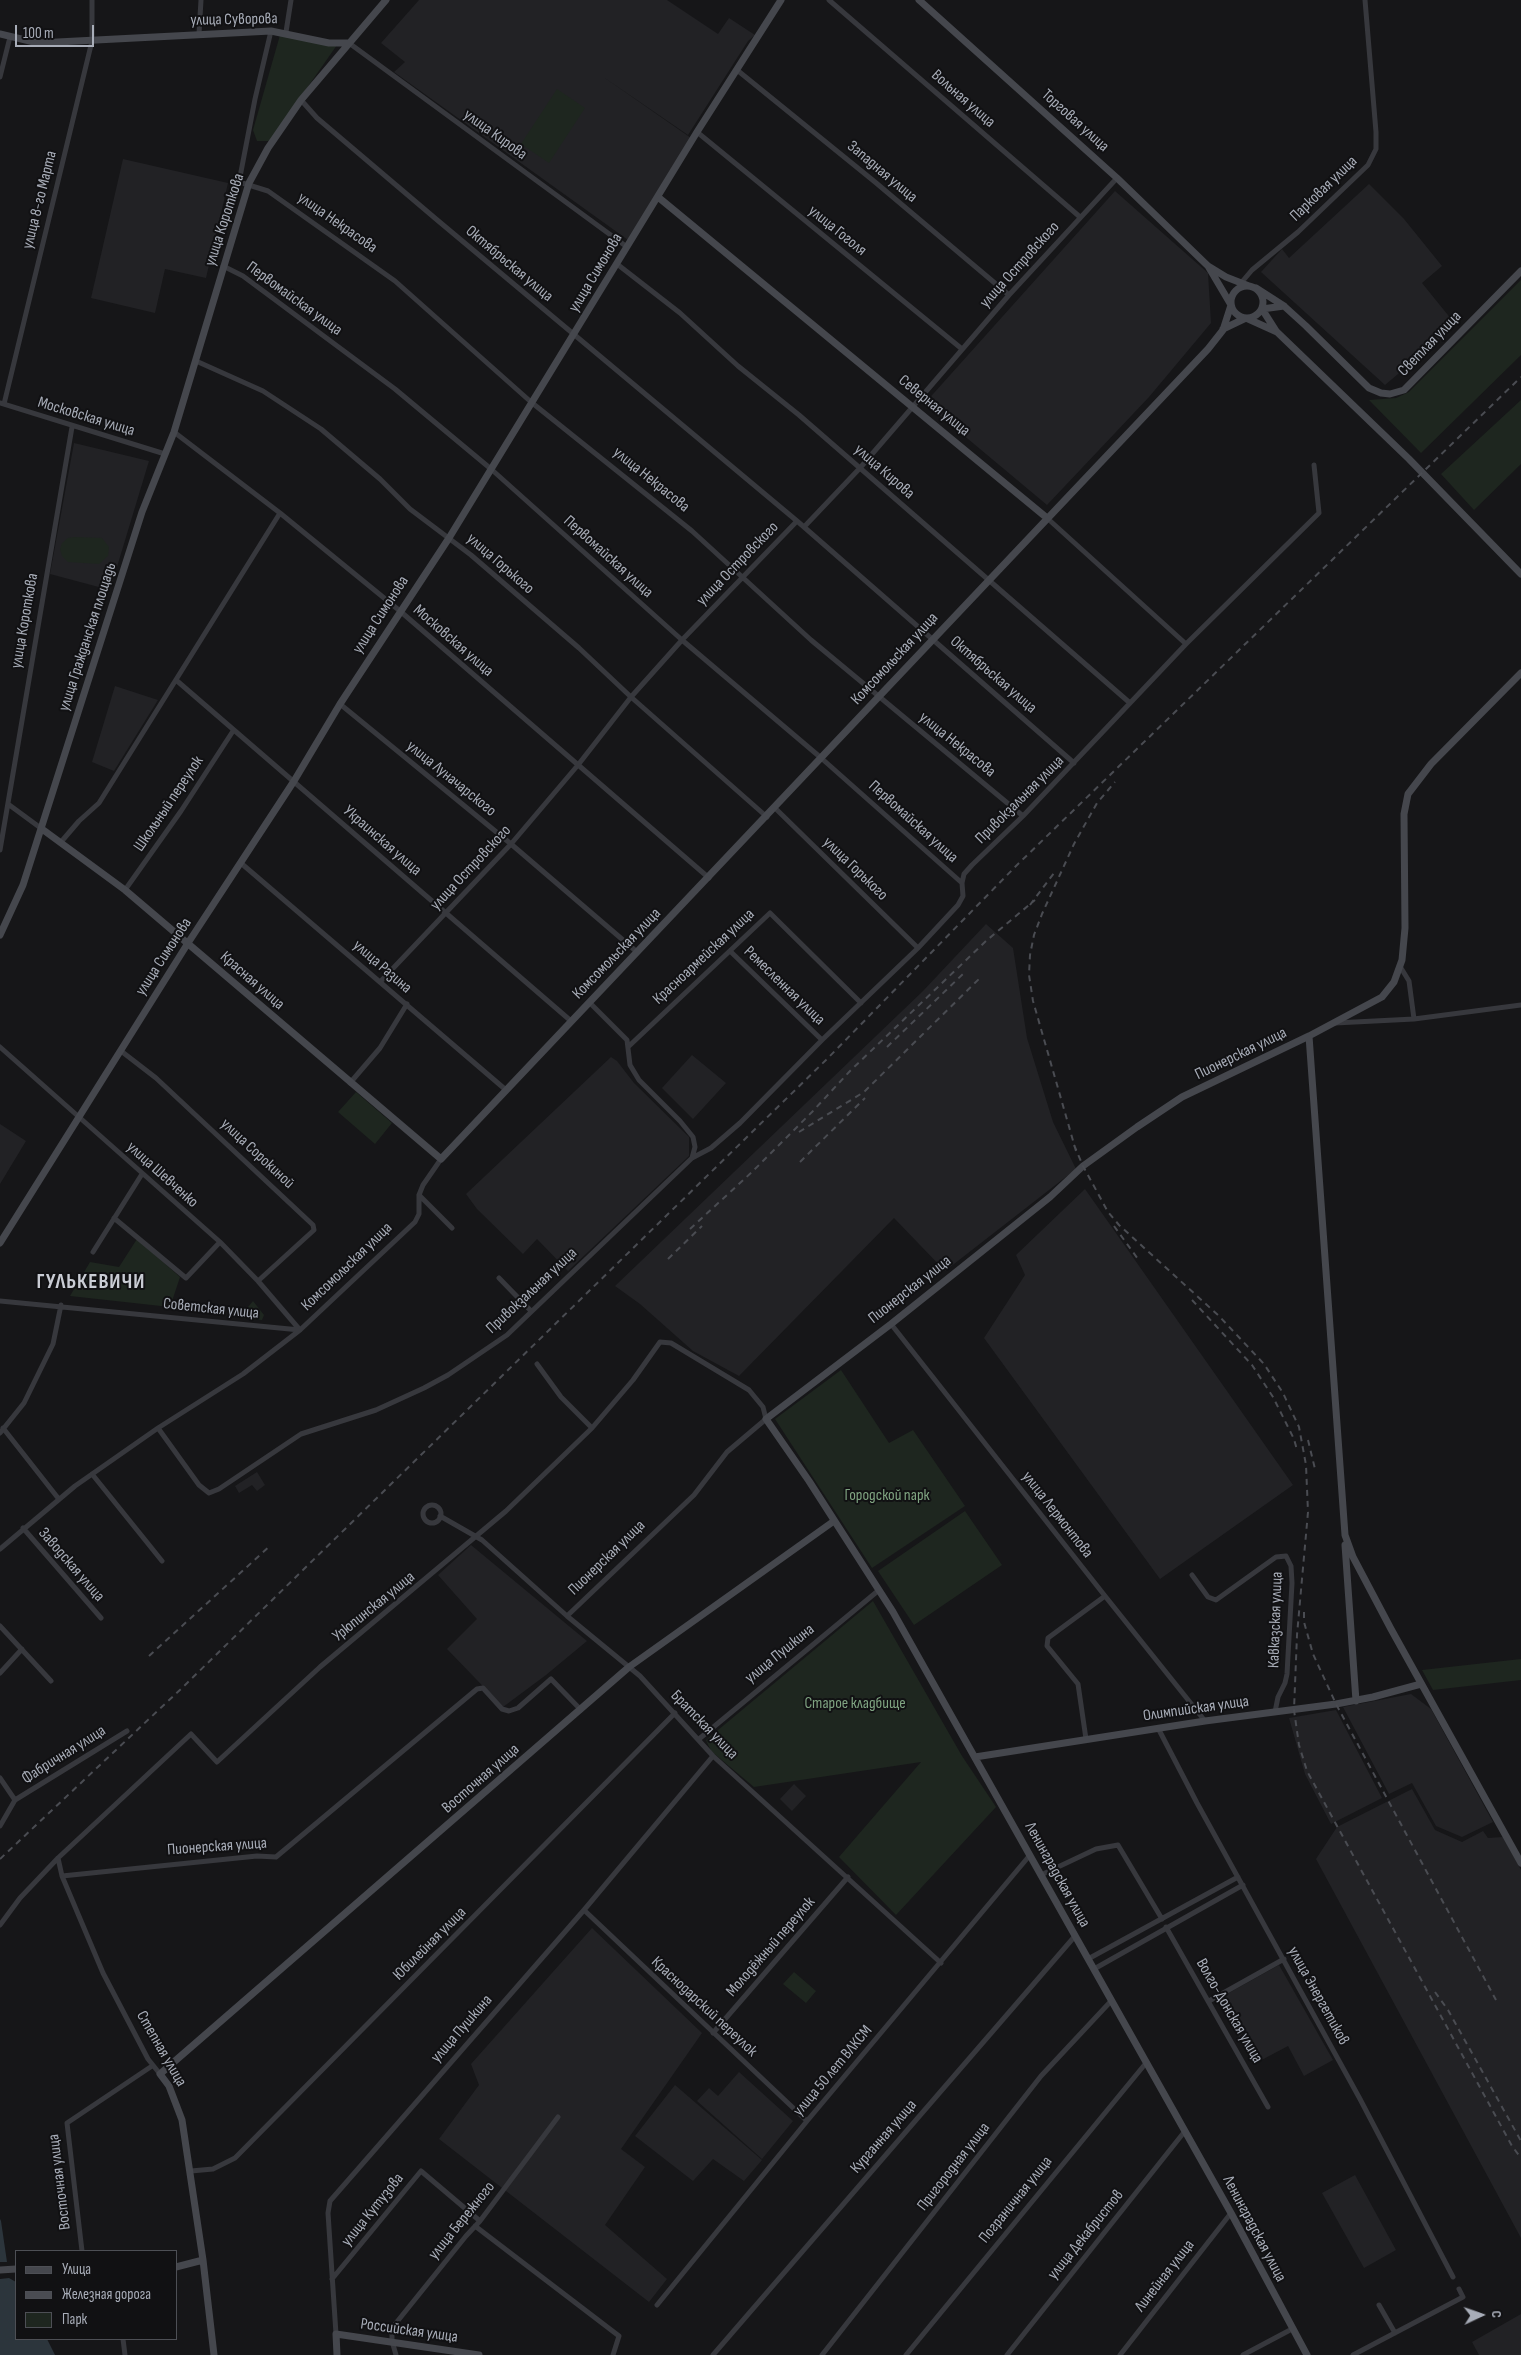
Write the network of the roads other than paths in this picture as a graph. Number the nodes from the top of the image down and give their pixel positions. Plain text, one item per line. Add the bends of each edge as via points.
1 (92, 0) edge
2 (201, 0) edge
3 (291, 0) edge
4 (386, 0) edge
5 (781, 0) edge
6 (829, 0) edge
7 (920, 0) edge
8 (1365, 0) edge
9 (272, 31) junction
10 (286, 32) junction
11 (0, 34) edge
12 (200, 34) junction
13 (10, 37) junction
14 (92, 41) junction
15 (349, 44) junction
16 (737, 70) junction
17 (0, 78) edge
18 (301, 100) junction
19 (697, 132) junction
20 (1117, 178) junction
21 (249, 183) junction
22 (658, 198) junction
23 (1080, 218) junction
24 (626, 247) junction
25 (618, 264) junction
26 (224, 266) junction
27 (1208, 266) junction
28 (1521, 271) edge
29 (1241, 283) junction
30 (1253, 287) junction
31 (1009, 296) junction
32 (1231, 305) junction
33 (1284, 306) junction
34 (1262, 309) junction
35 (1246, 318) junction
36 (1223, 330) junction
37 (1277, 332) junction
38 (575, 334) junction
39 (962, 349) junction
40 (196, 361) junction
41 (531, 402) junction
42 (2, 404) edge
43 (913, 406) junction
44 (72, 427) junction
45 (174, 432) junction
46 (165, 454) junction
47 (1314, 465) dead end
48 (860, 468) junction
49 (491, 469) junction
50 (280, 513) junction
51 (1047, 518) junction
52 (797, 521) junction
53 (804, 527) junction
54 (449, 538) junction
55 (1521, 574) edge
56 (744, 578) junction
57 (990, 580) junction
58 (400, 611) junction
59 (933, 639) junction
60 (682, 640) junction
61 (1186, 644) junction
62 (1521, 672) edge
63 (176, 680) junction
64 (631, 697) junction
65 (879, 697) junction
66 (1130, 703) junction
67 (340, 704) junction
68 (233, 731) junction
69 (820, 757) junction
70 (1074, 763) junction
71 (578, 765) junction
72 (294, 781) junction
73 (8, 804) junction
74 (774, 808) junction
75 (1023, 816) junction
76 (766, 817) junction
77 (42, 828) junction
78 (61, 842) junction
79 (511, 844) junction
80 (0, 850) edge
81 (242, 864) junction
82 (709, 878) junction
83 (962, 883) junction
84 (125, 890) junction
85 (447, 913) junction
86 (0, 935) edge
87 (188, 943) junction
88 (918, 948) junction
89 (730, 951) junction
90 (636, 952) junction
91 (1401, 968) junction
92 (381, 981) junction
93 (590, 1003) junction
94 (861, 1003) junction
95 (407, 1004) junction
96 (1521, 1005) edge
97 (1414, 1019) junction
98 (572, 1021) junction
99 (1334, 1023) junction
100 (1309, 1036) junction
101 (822, 1040) junction
102 (0, 1046) edge
103 (628, 1047) junction
104 (120, 1051) junction
105 (350, 1083) junction
106 (506, 1090) junction
107 (79, 1116) junction
108 (692, 1158) junction
109 (441, 1159) junction
110 (142, 1174) junction
111 (419, 1195) junction
112 (114, 1218) junction
113 (452, 1228) dead end
114 (220, 1242) junction
115 (0, 1243) edge
116 (93, 1252) dead end
117 (499, 1278) dead end
118 (258, 1281) junction
119 (0, 1301) edge
120 (61, 1305) junction
121 (531, 1311) junction
122 (891, 1324) junction
123 (300, 1330) junction
124 (537, 1364) dead end
125 (766, 1419) junction
126 (158, 1428) junction
127 (592, 1428) junction
128 (2, 1431) edge
129 (92, 1474) junction
130 (58, 1498) junction
131 (440, 1516) dead end
132 (834, 1520) junction
133 (22, 1528) junction
134 (1345, 1535) junction
135 (475, 1536) junction
136 (0, 1549) edge
137 (162, 1561) dead end
138 (1192, 1575) dead end
139 (880, 1590) junction
140 (1104, 1596) junction
141 (567, 1616) junction
142 (101, 1618) dead end
143 (0, 1626) edge
144 (22, 1649) junction
145 (629, 1667) junction
146 (0, 1673) edge
147 (51, 1681) dead end
148 (1420, 1684) junction
149 (1356, 1701) junction
150 (581, 1710) junction
151 (1275, 1712) junction
152 (675, 1713) junction
153 (1205, 1721) junction
154 (1158, 1728) junction
155 (127, 1731) dead end
156 (699, 1739) junction
157 (1086, 1739) junction
158 (713, 1756) junction
159 (975, 1757) junction
160 (0, 1778) edge
161 (15, 1800) junction
162 (0, 1826) edge
163 (1030, 1855) junction
164 (58, 1858) junction
165 (1521, 1862) edge
166 (1041, 1875) junction
167 (62, 1876) junction
168 (848, 1877) junction
169 (1238, 1877) junction
170 (1243, 1885) junction
171 (584, 1910) junction
172 (1162, 1919) junction
173 (0, 1925) edge
174 (1166, 1927) junction
175 (1075, 1936) junction
176 (1088, 1959) junction
177 (1284, 1959) junction
178 (941, 1963) junction
179 (1094, 1970) junction
180 (1112, 2000) junction
181 (1209, 2001) junction
182 (713, 2033) junction
183 (1146, 2062) junction
184 (152, 2066) junction
185 (160, 2074) junction
186 (1268, 2107) dead end
187 (558, 2117) dead end
188 (807, 2121) junction
189 (1185, 2131) junction
190 (191, 2171) junction
191 (1231, 2213) junction
192 (480, 2221) junction
193 (475, 2226) junction
194 (82, 2250) edge
195 (203, 2260) junction
196 (178, 2266) edge
197 (15, 2269) edge
198 (0, 2270) edge
199 (1453, 2277) dead end
200 (332, 2279) junction
201 (1459, 2290) dead end
202 (1379, 2305) dead end
203 (657, 2306) dead end
204 (1292, 2328) junction
205 (1395, 2333) junction
206 (336, 2334) junction
207 (122, 2340) edge
208 (392, 2342) junction
209 (125, 2355) edge
210 (214, 2355) edge
211 (337, 2355) edge
212 (396, 2355) edge
213 (479, 2355) edge
214 (613, 2355) edge
215 (713, 2355) edge
216 (822, 2355) edge
217 (906, 2355) edge
218 (1007, 2355) edge
219 (1120, 2355) edge
220 (1243, 2355) edge
221 (1307, 2355) edge
222 (1353, 2355) edge

1 - 14 street, улица 8-го Марта
2 - 12 street
3 - 10 street
4 - 15 street, улица Короткова
5 - 16 street, улица Симонова
6 - 23 street, Вольная улица
7 - 20 street, Торговая улица
8 - 29 street, Парковая улица via 1376,149 1368,165
9 - 10 street, улица Суворова
9 - 12 street, улица Суворова
9 - 21 street via 239,182
10 - 15 street, улица Суворова via 329,43
11 - 13 street, улица Суворова
12 - 14 street, улица Суворова
13 - 14 street, улица Суворова via 38,43
13 - 17 street
14 - 42 street, улица 8-го Марта
15 - 18 street, улица Короткова
15 - 24 street, улица Кирова
16 - 19 street, улица Симонова
16 - 31 street, Западная улица
18 - 21 street, улица Короткова
18 - 38 street, Октябрьская улица via 317,118
19 - 22 street, улица Симонова
19 - 39 street, улица Гоголя
20 - 23 street, улица Островского
20 - 27 street, Торговая улица
21 - 26 street, улица Короткова
21 - 41 street, улица Некрасова via 292,206 389,276
22 - 24 street, улица Симонова
22 - 43 street, Северная улица
23 - 31 street, улица Островского
24 - 25 street, улица Симонова
25 - 38 street, улица Симонова
25 - 48 street, улица Кирова
26 - 40 street, улица Короткова
26 - 49 street, Первомайская улица via 243,276 395,389
27 - 29 street, Торговая улица
27 - 32 street, Торговая улица
28 - 33 street, Светлая улица via 1404,390 1390,394 1369,388
29 - 30 street, Торговая улица
30 - 32 street via 1242,286 1233,294
30 - 33 street, Светлая улица
30 - 34 street via 1264,302
31 - 39 street, улица Островского
32 - 35 street via 1237,314
32 - 36 street, Комсомольская улица
33 - 34 street
34 - 35 street
34 - 37 street
35 - 36 street, Комсомольская улица
35 - 37 street
36 - 51 street, Комсомольская улица
37 - 55 street via 1409,459
38 - 41 street, улица Симонова
38 - 52 street, Октябрьская улица
39 - 43 street, улица Островского
40 - 45 street, улица Короткова
40 - 54 street, улица Горького via 263,392 322,429 410,508
41 - 49 street, улица Симонова
41 - 56 street, улица Некрасова via 638,485
42 - 44 street, Московская улица
43 - 48 street, улица Островского
43 - 51 street, Северная улица
44 - 46 street, Московская улица
44 - 73 street, улица Короткова
45 - 46 street, улица Короткова
45 - 50 street, Московская улица
46 - 77 street, улица Гражданская площадь via 142,512
47 - 61 street, Привокзальная улица via 1319,513
48 - 53 street, улица Островского
48 - 57 street, улица Кирова
49 - 54 street, улица Симонова
49 - 60 street, Первомайская улица
50 - 58 street, Московская улица
50 - 63 street
51 - 57 street, Комсомольская улица
51 - 61 street, Северная улица
52 - 53 street, улица Островского
52 - 56 street, улица Островского
53 - 59 street, Октябрьская улица
54 - 58 street, улица Симонова
54 - 64 street, улица Горького via 579,648
56 - 60 street, улица Островского
56 - 65 street, улица Некрасова
57 - 59 street, Комсомольская улица
57 - 66 street, улица Кирова
58 - 67 street, улица Симонова
58 - 71 street, Московская улица
59 - 65 street, Комсомольская улица
59 - 70 street, Октябрьская улица
60 - 64 street, улица Островского
60 - 69 street, Первомайская улица
61 - 66 street, Привокзальная улица
62 - 91 street via 1431,764 1408,794 1404,814 1405,928
63 - 68 street, Украинская улица
63 - 78 street via 99,803
64 - 71 street, улица Островского
64 - 76 street, улица Горького
65 - 69 street, Комсомольская улица
65 - 75 street, улица Некрасова
66 - 70 street, Привокзальная улица
67 - 72 street, улица Симонова
67 - 79 street, улица Луначарского
68 - 72 street, Украинская улица
68 - 84 street, Школьный переулок
69 - 74 street, Комсомольская улица
69 - 83 street, Первомайская улица
70 - 75 street, Привокзальная улица
71 - 79 street, улица Островского
71 - 82 street, Московская улица
72 - 81 street, улица Симонова
72 - 85 street, Украинская улица
73 - 77 street
73 - 80 street, улица Короткова
74 - 76 street, Комсомольская улица
74 - 88 street, улица Горького
75 - 83 street, Привокзальная улица via 972,865 964,874
76 - 82 street, Комсомольская улица
77 - 78 street, Красная улица
77 - 86 street via 23,886
78 - 84 street, Красная улица
79 - 85 street, улица Островского
79 - 90 street, улица Луначарского
81 - 87 street, улица Симонова
81 - 92 street, улица Разина
82 - 90 street, Комсомольская улица
83 - 88 street, Привокзальная улица via 963,896 958,905
84 - 87 street, Красная улица
85 - 92 street, улица Островского
85 - 98 street, Украинская улица
87 - 104 street, улица Симонова
87 - 105 street, Красная улица
88 - 94 street, Привокзальная улица
89 - 94 street, Красноармейская улица via 770,913
89 - 101 street, Ремесленная улица
89 - 103 street, Красноармейская улица
90 - 93 street, Комсомольская улица
91 - 97 street via 1409,981
91 - 99 street, Пионерская улица via 1382,997
92 - 95 street, улица Разина
93 - 98 street, Комсомольская улица
93 - 103 street via 627,1040
94 - 101 street, Привокзальная улица
95 - 105 street via 380,1048
95 - 106 street, улица Разина
96 - 97 street
97 - 99 street
98 - 106 street, Комсомольская улица
99 - 100 street, Пионерская улица
100 - 122 street, Пионерская улица via 1182,1097 1137,1127 1083,1166 1042,1203
100 - 134 street
101 - 108 street, Привокзальная улица via 740,1123 711,1148
102 - 107 street, улица Шевченко
103 - 108 street via 630,1065 639,1080 693,1137
104 - 107 street, улица Симонова
104 - 118 street, улица Сорокиной via 156,1078 314,1225 314,1230
105 - 109 street, Красная улица
106 - 109 street, Комсомольская улица
107 - 110 street, улица Шевченко
107 - 115 street, улица Симонова
108 - 121 street, Привокзальная улица
109 - 111 street, Комсомольская улица
110 - 112 street
110 - 114 street, улица Шевченко
111 - 113 street
111 - 123 street, Комсомольская улица via 415,1222
112 - 114 street via 186,1278
112 - 116 street
114 - 118 street, улица Шевченко
117 - 121 street
118 - 123 street, улица Шевченко
119 - 120 street, Советская улица
120 - 123 street, Советская улица
120 - 128 street via 53,1344 24,1403
121 - 126 street, Привокзальная улица via 507,1335 448,1375 376,1410 301,1434 219,1489 208,1493
122 - 125 street, Пионерская улица
122 - 140 street, улица Лермонтова
123 - 126 street, Комсомольская улица via 243,1374
124 - 127 street via 561,1397
125 - 127 street, Урюпинская улица via 763,1407 749,1390 672,1343 663,1341 623,1394
125 - 132 street, Ленинградская улица
125 - 141 street, Пионерская улица via 727,1452 694,1495
126 - 129 street, Комсомольская улица
127 - 135 street, Урюпинская улица via 506,1511
128 - 130 street
129 - 130 street, Комсомольская улица
129 - 137 street
130 - 133 street, Комсомольская улица
131 - 135 street, Братская улица
132 - 139 street, Ленинградская улица
132 - 145 street, Восточная улица
133 - 136 street, Комсомольская улица
133 - 142 street, Заводская улица
134 - 148 street via 1353,1557
134 - 149 street
135 - 141 street, Братская улица
135 - 164 street, Урюпинская улица via 320,1667 218,1762 191,1734
138 - 151 street, Кавказская улица via 1208,1597 1216,1600 1276,1557 1286,1556 1291,1566 1292,1583 1287,1674
139 - 156 street, улица Пушкина
139 - 159 street, Ленинградская улица
140 - 153 street, улица Лермонтова
140 - 157 street via 1048,1638 1047,1646 1078,1684
141 - 145 street, Братская улица
143 - 144 street
144 - 146 street
144 - 147 street
145 - 150 street, Восточная улица
145 - 152 street, Братская улица
148 - 149 street, Олимпийская улица
148 - 165 street
149 - 151 street, Олимпийская улица
150 - 167 street, Пионерская улица via 551,1679 518,1708 509,1711 502,1709 483,1688 477,1689 276,1857 257,1856
150 - 185 street, Восточная улица
151 - 153 street, Олимпийская улица
152 - 156 street, Братская улица
152 - 190 street, Юбилейная улица via 235,2158 213,2169
153 - 154 street, Олимпийская улица
154 - 157 street, Олимпийская улица
154 - 169 street, улица Энергетиков
155 - 161 street, Фабричная улица
156 - 158 street, Братская улица
157 - 159 street, Олимпийская улица
158 - 168 street, Братская улица
158 - 171 street, улица Пушкина
159 - 163 street, Ленинградская улица
160 - 161 street
161 - 162 street, Фабричная улица
163 - 166 street, Ленинградская улица
163 - 178 street, улица 50 лет ВЛКСМ
164 - 167 street, Степная улица
164 - 173 street, Урюпинская улица via 20,1898
166 - 172 street via 1096,1849 1118,1845
166 - 175 street, Ленинградская улица
167 - 184 street, Степная улица via 103,1973
168 - 178 street, Братская улица
168 - 182 street, Молодёжный переулок
169 - 170 street, улица Энергетиков
169 - 172 street
170 - 174 street
170 - 177 street, улица Энергетиков
171 - 182 street, Краснодарский переулок
171 - 200 street, улица Пушкина via 330,2201
172 - 176 street
174 - 179 street
174 - 181 street, Волго-Донская улица
175 - 176 street, Ленинградская улица
175 - 215 street, Курганная улица
176 - 179 street, Ленинградская улица
177 - 181 street
177 - 199 street, улица Энергетиков
178 - 188 street, улица 50 лет ВЛКСМ
179 - 180 street, Ленинградская улица
180 - 183 street, Ленинградская улица
180 - 216 street, Пригородная улица via 1041,2076
181 - 186 street, Волго-Донская улица
182 - 188 street, Краснодарский переулок
183 - 189 street, Ленинградская улица
183 - 217 street, Пограничная улица
184 - 185 street, Степная улица
184 - 194 street, Восточная улица via 67,2123
185 - 190 street, Степная улица via 169,2086 182,2120
187 - 192 street, улица Бережного
188 - 203 street, улица 50 лет ВЛКСМ
189 - 191 street, Ленинградская улица
189 - 218 street, улица Декабристов
190 - 195 street, Степная улица
191 - 204 street, Ленинградская улица
191 - 219 street, Линейная улица
192 - 193 street, улица Бережного
192 - 200 street, улица Кутузова via 421,2171
193 - 208 street, улица Бережного via 392,2328
193 - 214 street via 620,2336
195 - 196 street
195 - 210 street, Степная улица
197 - 198 street
200 - 206 street, улица Пушкина
201 - 205 street via 1463,2297
202 - 205 street
204 - 220 street
204 - 221 street, Ленинградская улица
205 - 222 street
206 - 208 street, Российская улица
206 - 211 street, улица Пушкина
207 - 209 street
208 - 212 street
208 - 213 street, Российская улица

